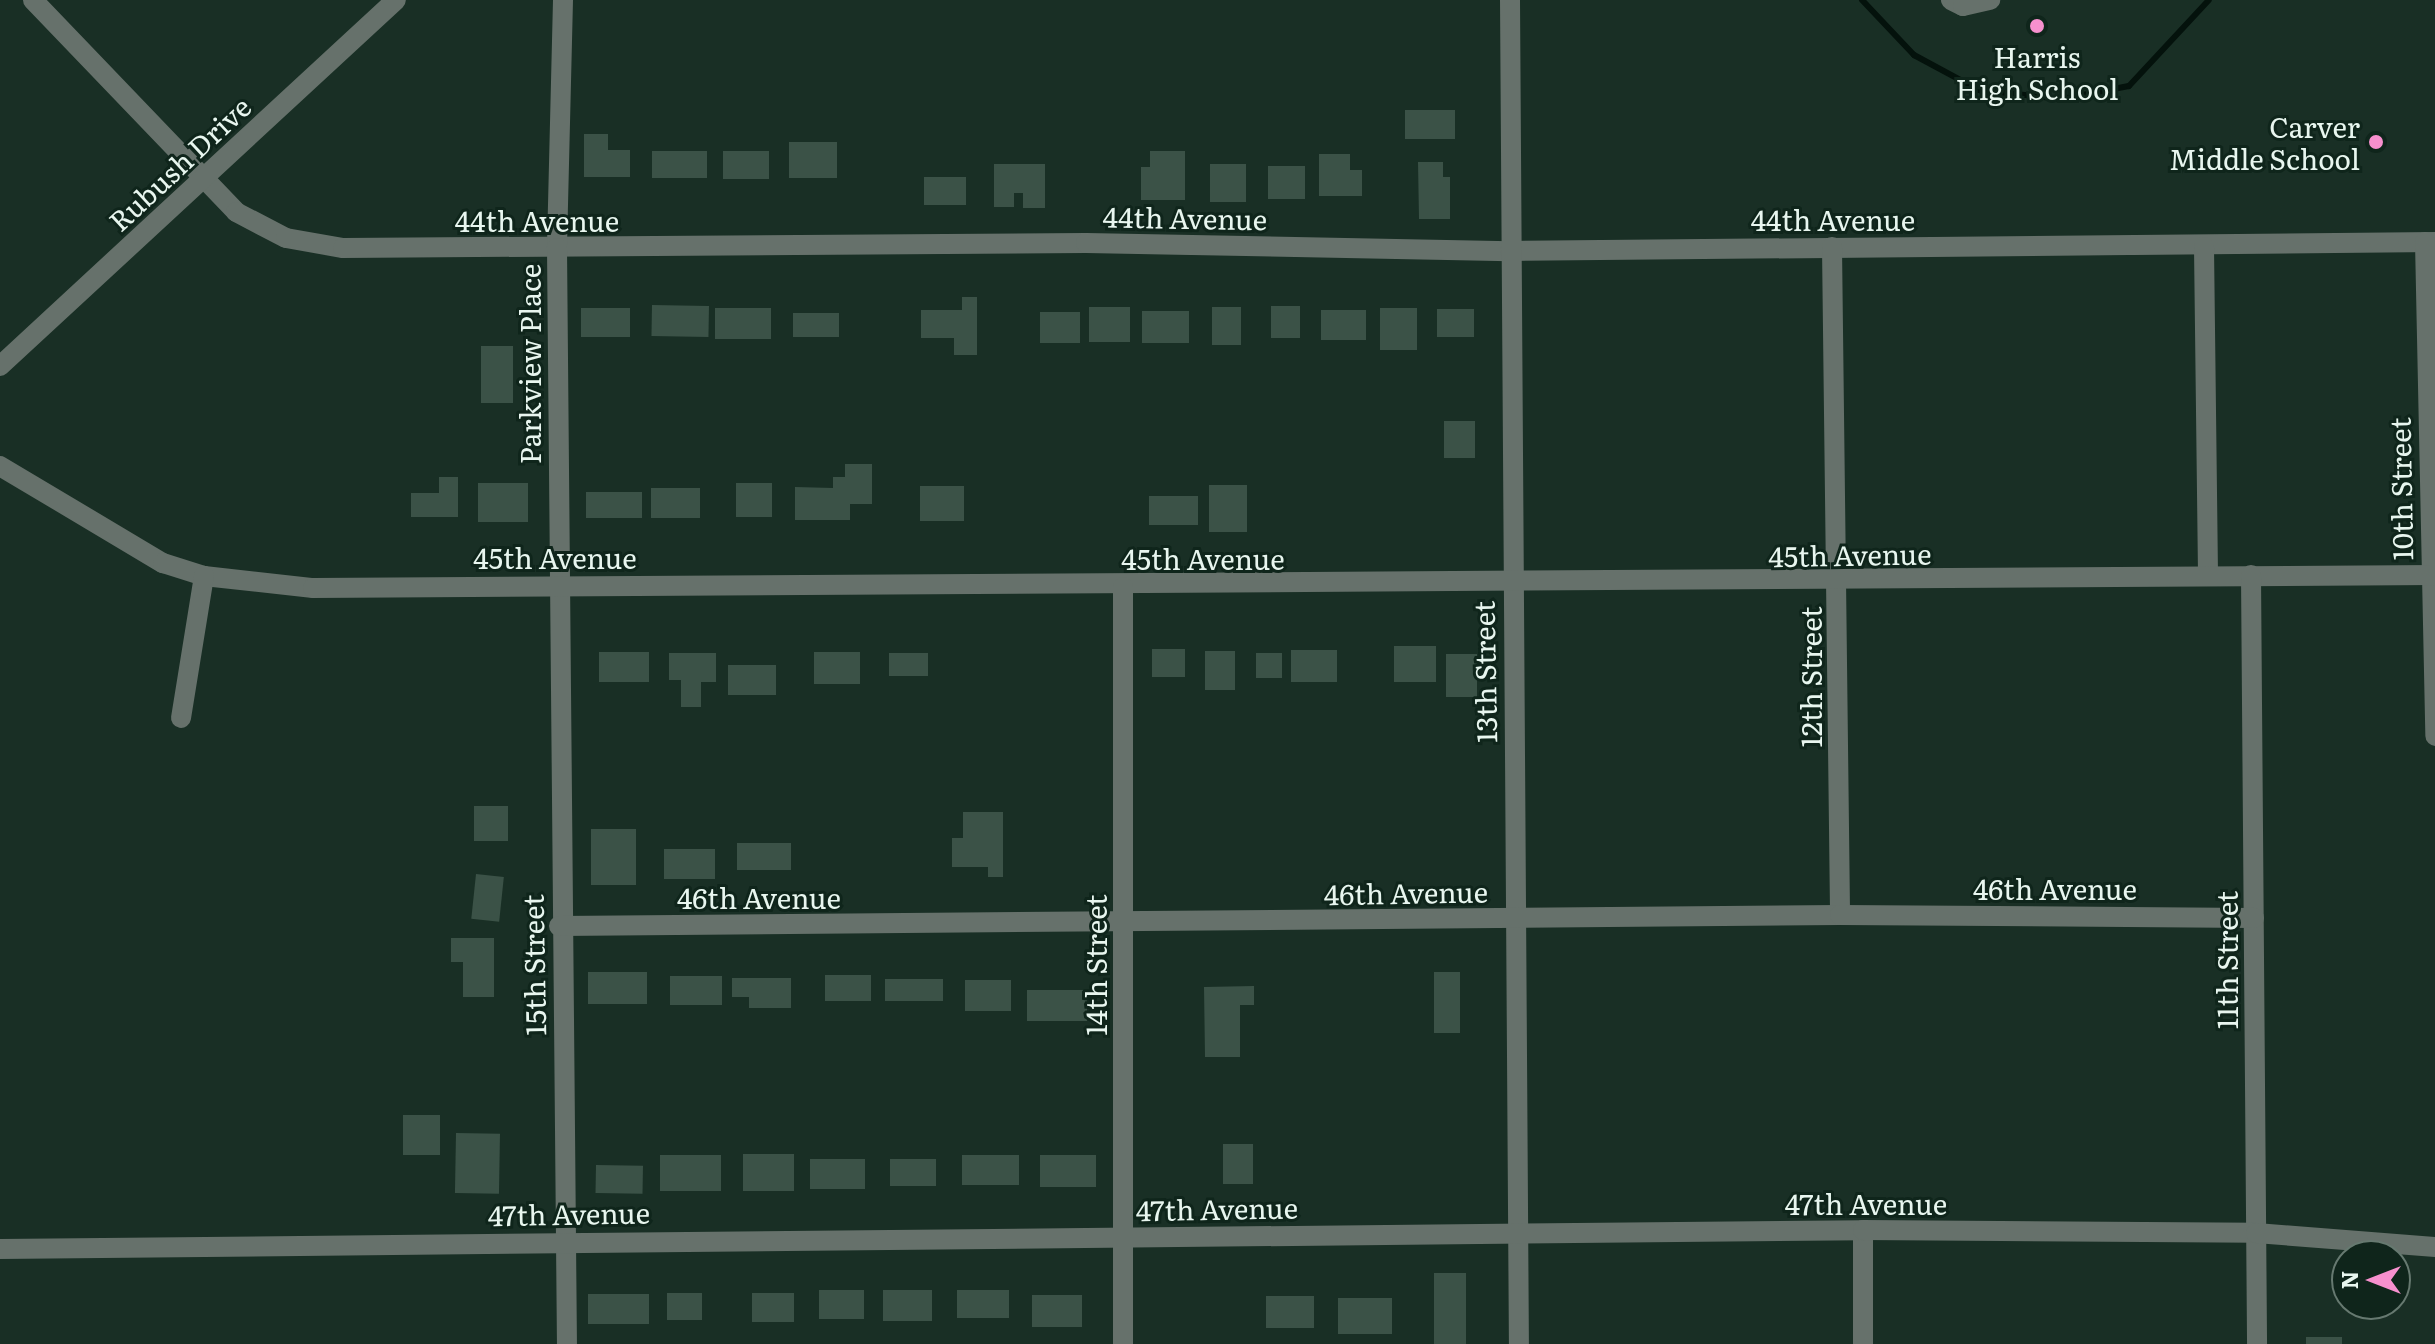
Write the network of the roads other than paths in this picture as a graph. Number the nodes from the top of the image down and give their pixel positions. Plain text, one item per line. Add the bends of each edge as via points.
1 (33, 0) edge
2 (396, 0) edge
3 (563, 0) edge
4 (1510, 0) edge
5 (1951, 0) edge
6 (1990, 0) edge
7 (201, 180) junction
8 (2430, 242) edge
9 (1832, 247) junction
10 (2204, 247) junction
11 (557, 248) junction
12 (1510, 251) junction
13 (0, 366) edge
14 (0, 466) edge
15 (2208, 575) junction
16 (2251, 575) junction
17 (2432, 575) edge
18 (204, 576) junction
19 (1838, 583) junction
20 (558, 585) junction
21 (1511, 585) junction
22 (1123, 587) junction
23 (181, 718) dead end
24 (2435, 736) edge
25 (1840, 915) junction
26 (1515, 918) junction
27 (2254, 918) junction
28 (1123, 923) junction
29 (559, 926) junction
30 (1863, 1230) junction
31 (1517, 1233) junction
32 (2256, 1233) junction
33 (1123, 1237) junction
34 (567, 1241) junction
35 (2435, 1247) edge
36 (0, 1249) edge
37 (567, 1344) edge
38 (1123, 1344) edge
39 (1519, 1344) edge
40 (1863, 1344) edge
41 (2257, 1344) edge

1 - 7 street, 44th Avenue
2 - 7 street, Rubush Drive
3 - 11 street, Parkview Place
4 - 12 street, 13th Street
5 - 6 street via 1963,6
7 - 11 street, 44th Avenue via 258,226 310,245
7 - 13 street, Rubush Drive
8 - 10 street, 44th Avenue
8 - 17 street, 10th Street
9 - 10 street, 44th Avenue
9 - 12 street, 44th Avenue
9 - 19 street, 12th Street
10 - 15 street
11 - 12 street, 44th Avenue via 1086,243
11 - 20 street, Parkview Place
12 - 21 street, 13th Street
14 - 18 street, 45th Avenue via 119,542
15 - 16 street, 45th Avenue
15 - 19 street, 45th Avenue
16 - 17 street, 45th Avenue
16 - 27 street, 11th Street
17 - 24 street, 10th Street
18 - 20 street, 45th Avenue via 313,588
18 - 23 street
19 - 21 street, 45th Avenue
19 - 25 street, 12th Street
20 - 22 street, 45th Avenue
20 - 29 street, 15th Street
21 - 22 street, 45th Avenue
21 - 26 street, 13th Street
22 - 28 street, 14th Street
25 - 26 street, 46th Avenue
25 - 27 street, 46th Avenue
26 - 28 street, 46th Avenue
26 - 31 street, 13th Street
27 - 32 street, 11th Street
28 - 29 street, 46th Avenue
28 - 33 street, 14th Street
29 - 34 street, 15th Street
30 - 31 street, 47th Avenue
30 - 32 street, 47th Avenue
30 - 40 street
31 - 33 street, 47th Avenue
31 - 39 street, 13th Street
32 - 35 street, 47th Avenue
32 - 41 street, 11th Street
33 - 34 street, 47th Avenue
33 - 38 street, 14th Street
34 - 36 street, 47th Avenue
34 - 37 street, 15th Street

